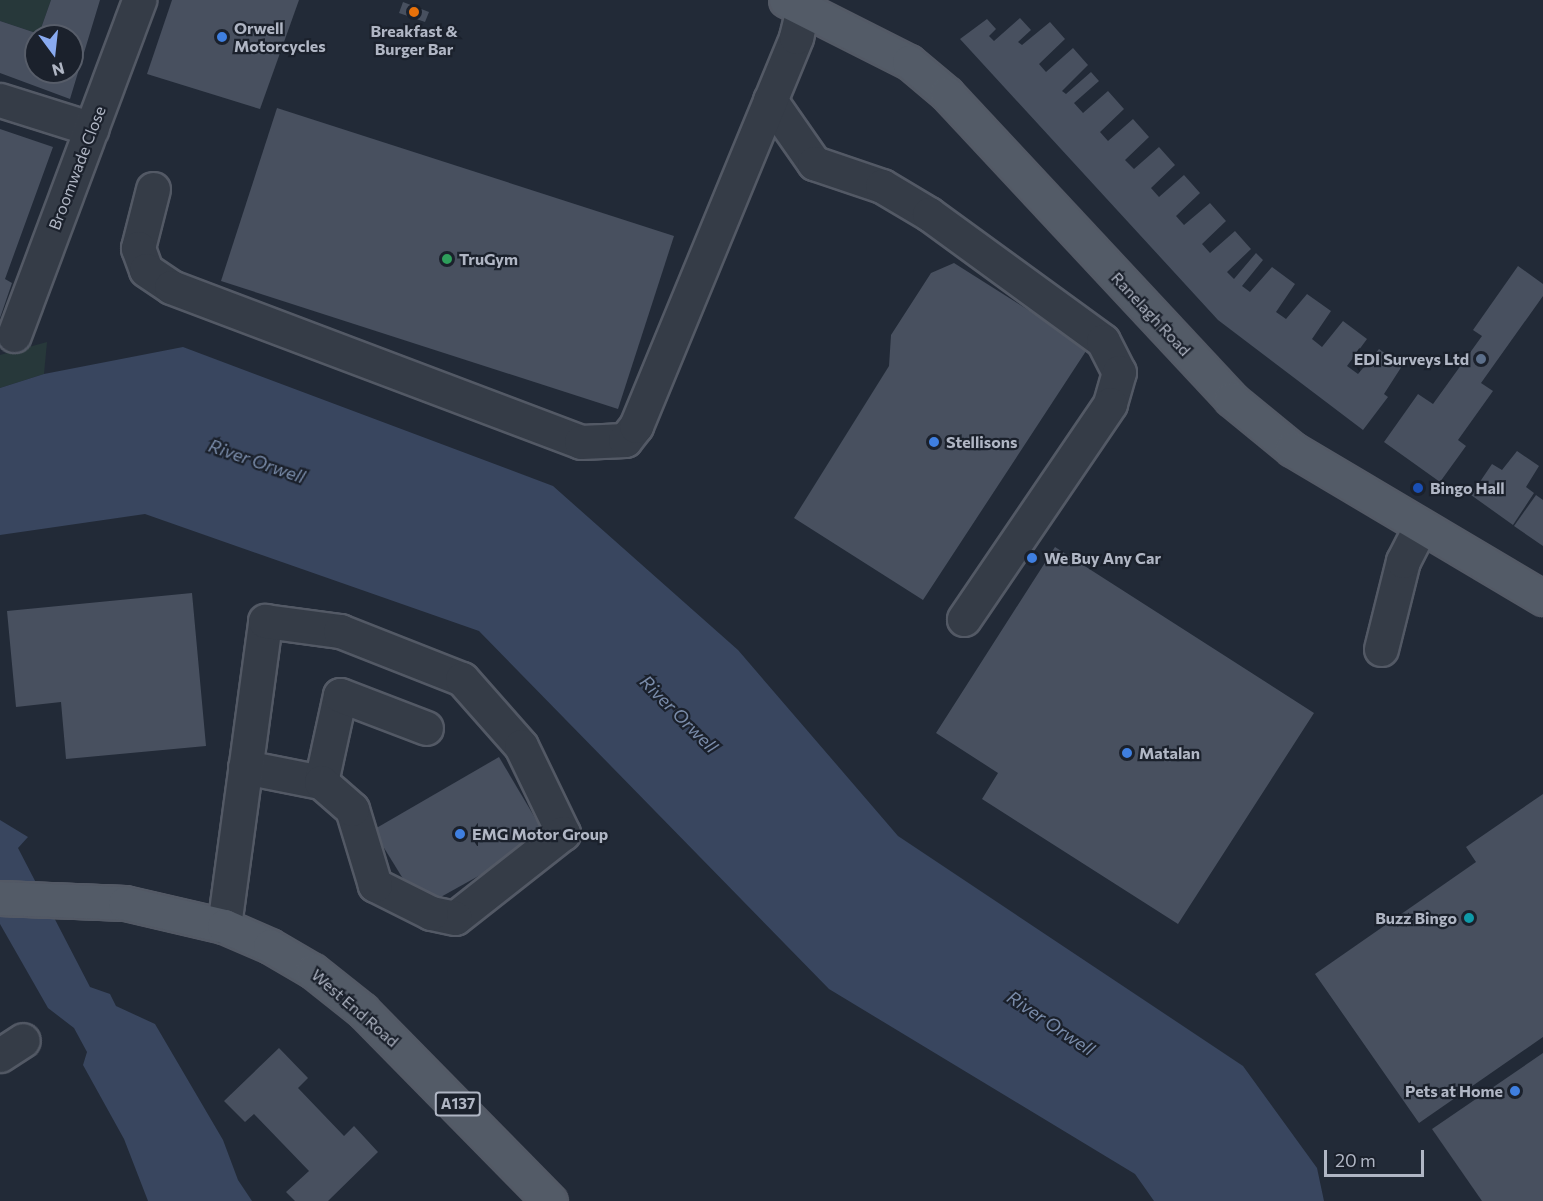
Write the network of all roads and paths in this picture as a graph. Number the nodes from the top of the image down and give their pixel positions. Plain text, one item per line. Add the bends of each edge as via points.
1 (139, 0) edge
2 (795, 3) edge
3 (0, 100) edge
4 (770, 100) junction
5 (92, 129) junction
6 (153, 189) dead end
7 (14, 335) dead end
8 (1420, 527) junction
9 (1543, 598) edge
10 (964, 618) dead end
11 (1381, 650) dead end
12 (426, 728) dead end
13 (245, 767) junction
14 (321, 782) junction
15 (0, 898) edge
16 (224, 926) junction
17 (550, 1201) edge

1 - 5 street, Broomwade Close
2 - 4 street via 796,37
2 - 8 main road, Ranelagh Road via 909,62 947,94 1231,399 1292,449
3 - 5 street
4 - 6 street via 636,426 625,440 601,444 581,442 152,277 138,248
4 - 10 street via 814,164 882,186 929,214 1103,341 1119,372 1110,404
5 - 7 street, Broomwade Close
8 - 9 main road, Ranelagh Road
8 - 11 street via 1403,561
12 - 14 street via 340,695
13 - 14 street
13 - 14 street via 265,621 340,631 462,679 521,746 563,833 455,918 431,913 375,885 352,808
13 - 16 street
15 - 16 main road, West End Road / A137 via 74,898 180,913
16 - 17 main road, West End Road / A137 via 314,971 362,1010

